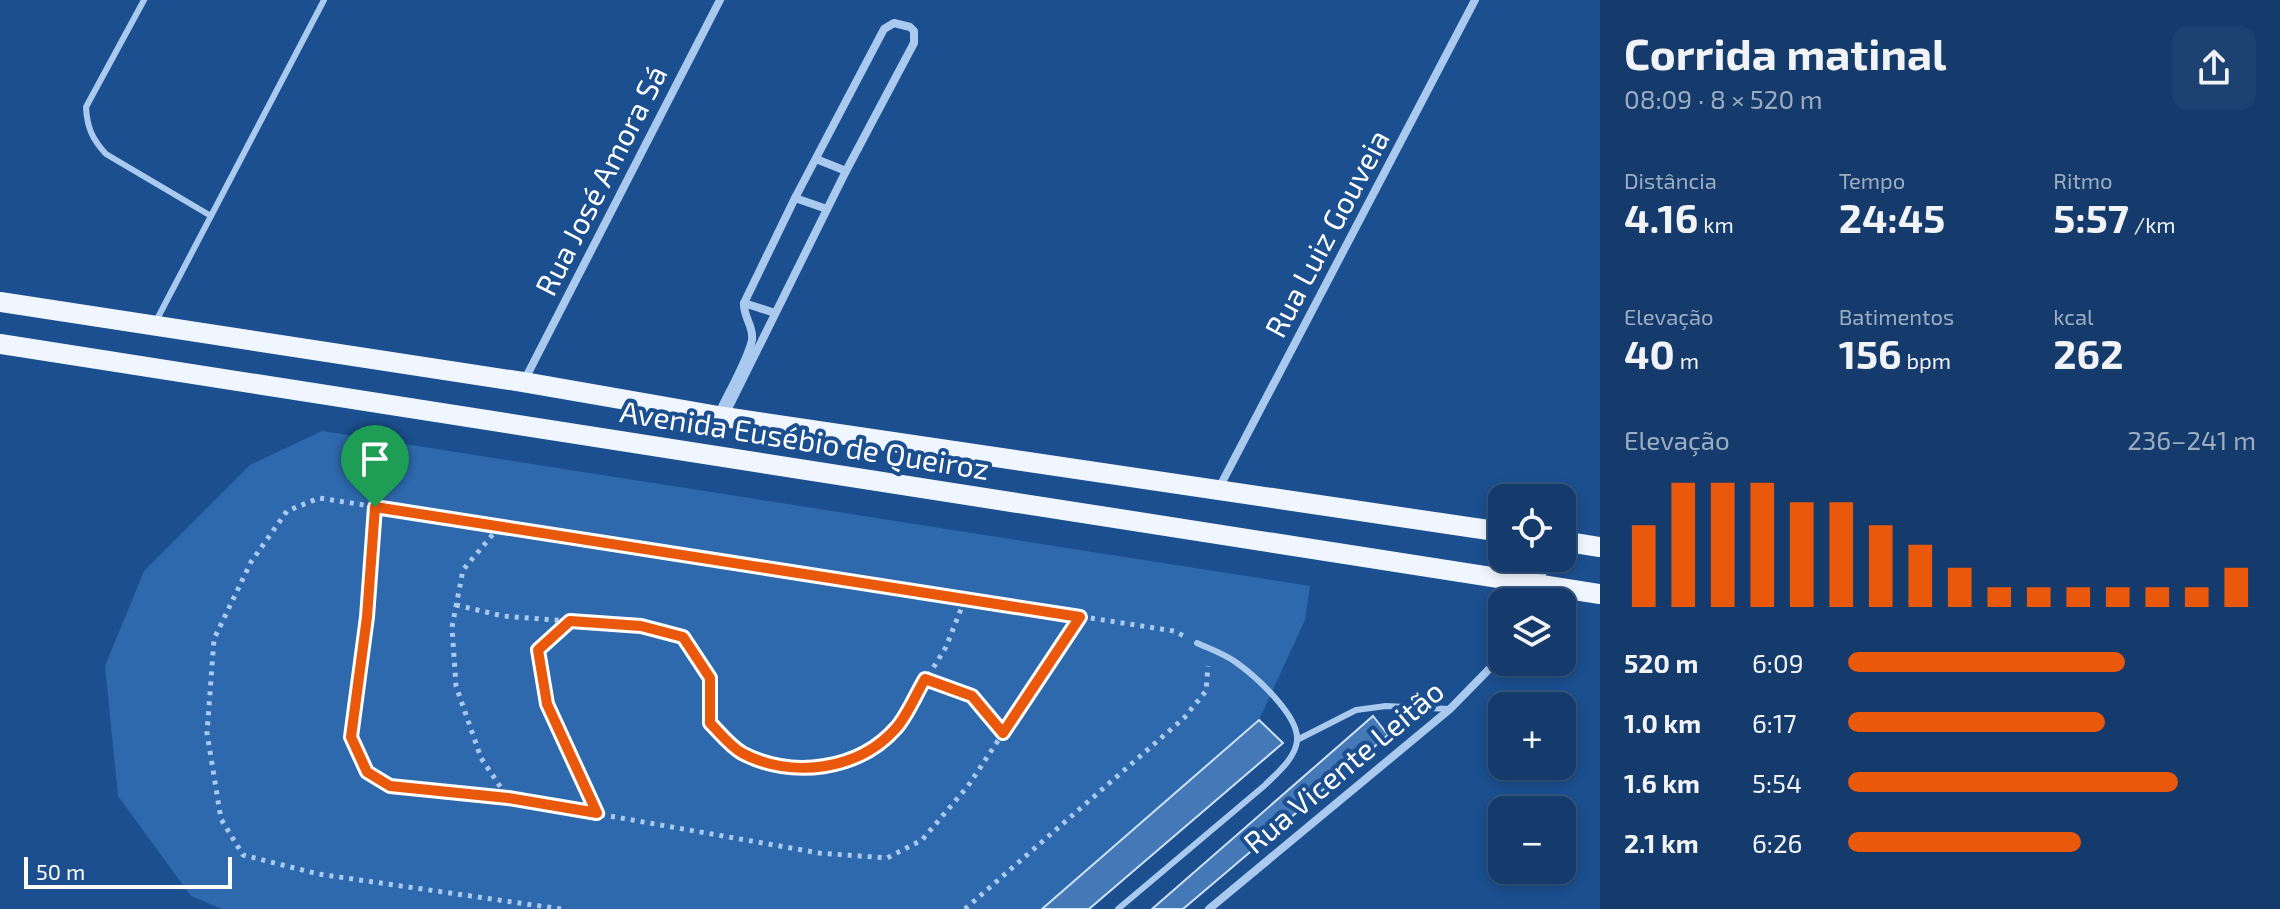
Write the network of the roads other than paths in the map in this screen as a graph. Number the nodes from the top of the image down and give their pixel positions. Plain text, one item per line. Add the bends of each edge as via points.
1 (144, 0) edge
2 (324, 0) edge
3 (720, 0) edge
4 (1475, 0) edge
5 (816, 159) junction
6 (846, 171) junction
7 (795, 198) junction
8 (827, 209) junction
9 (211, 216) junction
10 (0, 302) edge
11 (744, 303) junction
12 (775, 313) junction
13 (154, 326) junction
14 (0, 344) edge
15 (523, 382) junction
16 (721, 416) junction
17 (1219, 489) junction
18 (1488, 530) edge
19 (1576, 543) edge
20 (1600, 547) edge
21 (1500, 588) edge
22 (1576, 594) edge
23 (1600, 594) edge
24 (1197, 643) road end
25 (1488, 670) edge
26 (1450, 709) junction
27 (1297, 740) junction
28 (1118, 909) edge
29 (1209, 909) edge

1 - 9 lane via 86,107 87,124 106,154
2 - 9 lane
3 - 15 street, Rua José Amora Sá
4 - 17 street, Rua Luiz Gouveia
5 - 6 street
5 - 6 street via 884,29 894,23 910,27 914,43
5 - 7 street
6 - 8 street
7 - 8 street
7 - 11 street
8 - 12 street
9 - 13 lane
10 - 13 main road, Avenida Eusébio de Queiroz
11 - 12 street
11 - 16 street via 752,341
12 - 16 street
13 - 15 main road, Avenida Eusébio de Queiroz
14 - 21 main road, Avenida Eusébio de Queiroz
15 - 16 main road, Avenida Eusébio de Queiroz
16 - 17 main road, Avenida Eusébio de Queiroz
17 - 18 main road, Avenida Eusébio de Queiroz
19 - 20 main road
22 - 23 main road, Avenida Eusébio de Queiroz
24 - 27 lane via 1236,661 1273,695 1294,725
25 - 26 street, Rua Vicente Leitão
26 - 27 lane via 1356,710
26 - 29 street, Rua Vicente Leitão
27 - 28 lane via 1283,768 1264,786

